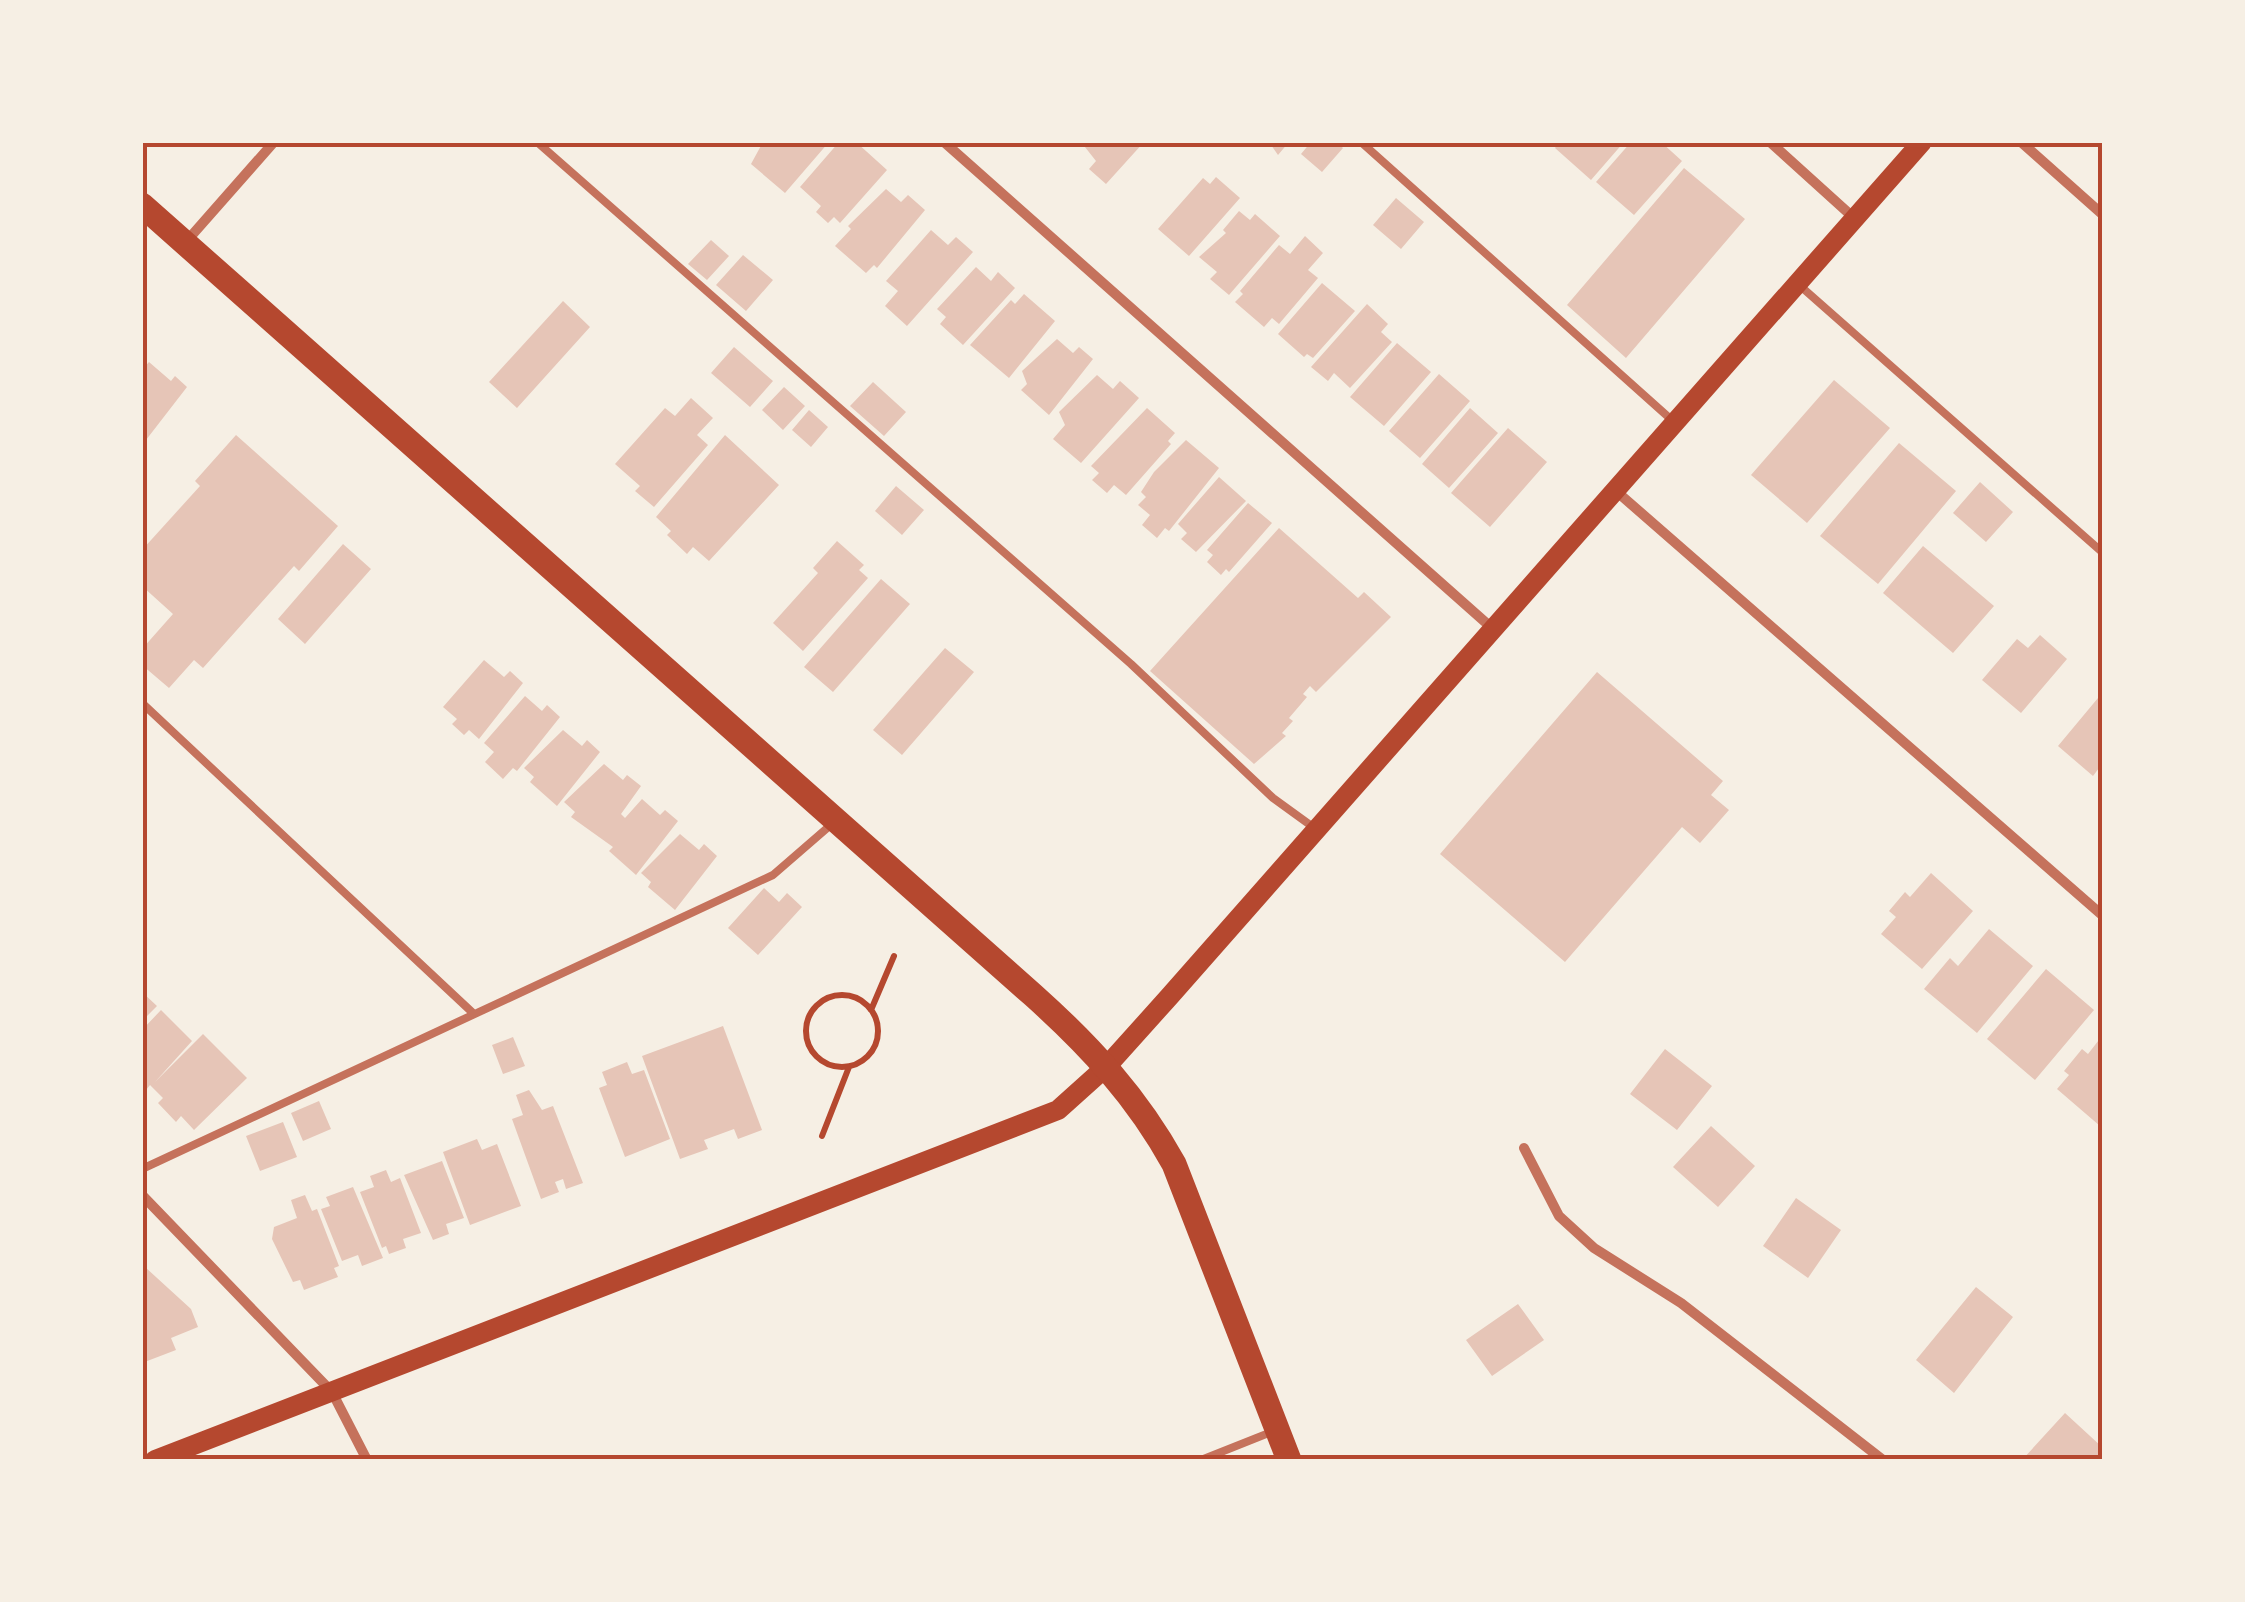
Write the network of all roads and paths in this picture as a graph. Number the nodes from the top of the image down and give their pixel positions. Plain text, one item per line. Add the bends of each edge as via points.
1 (274, 142) edge
2 (536, 142) edge
3 (944, 142) edge
4 (1361, 142) edge
5 (1770, 142) edge
6 (1922, 142) edge
7 (2021, 142) edge
8 (142, 205) edge
9 (2102, 214) edge
10 (1854, 218) junction
11 (185, 243) junction
12 (1798, 284) junction
13 (1674, 422) junction
14 (1616, 490) junction
15 (2102, 552) edge
16 (1493, 629) junction
17 (142, 703) edge
18 (836, 820) junction
19 (1317, 829) junction
20 (2102, 915) edge
21 (894, 956) dead end
22 (872, 1010) junction
23 (474, 1014) junction
24 (1107, 1066) junction
25 (850, 1067) junction
26 (822, 1136) dead end
27 (1524, 1148) dead end
28 (142, 1169) edge
29 (142, 1195) edge
30 (332, 1392) junction
31 (1278, 1430) junction
32 (155, 1460) edge
33 (367, 1460) edge
34 (1201, 1460) edge
35 (1290, 1460) edge
36 (1883, 1460) edge

1 - 11 street
2 - 19 lane via 1131,664 1274,798
3 - 16 street
4 - 13 lane
5 - 10 street
6 - 10 main road
7 - 9 street
8 - 11 main road
10 - 12 main road
11 - 18 main road
12 - 13 main road
12 - 15 lane
13 - 14 main road
14 - 16 main road
14 - 20 street
16 - 19 main road
17 - 23 lane
18 - 23 lane via 774,874
18 - 24 main road
19 - 24 main road
21 - 22 path
22 - 25 path via 878,1024 874,1047
22 - 25 path via 856,998 832,997 808,1020 815,1054
23 - 28 lane
24 - 30 main road via 1035,1122
24 - 31 main road via 1174,1164
25 - 26 path
27 - 36 street via 1559,1216 1594,1248 1681,1303
29 - 30 street
30 - 32 main road
30 - 33 street
31 - 34 lane
31 - 35 main road

